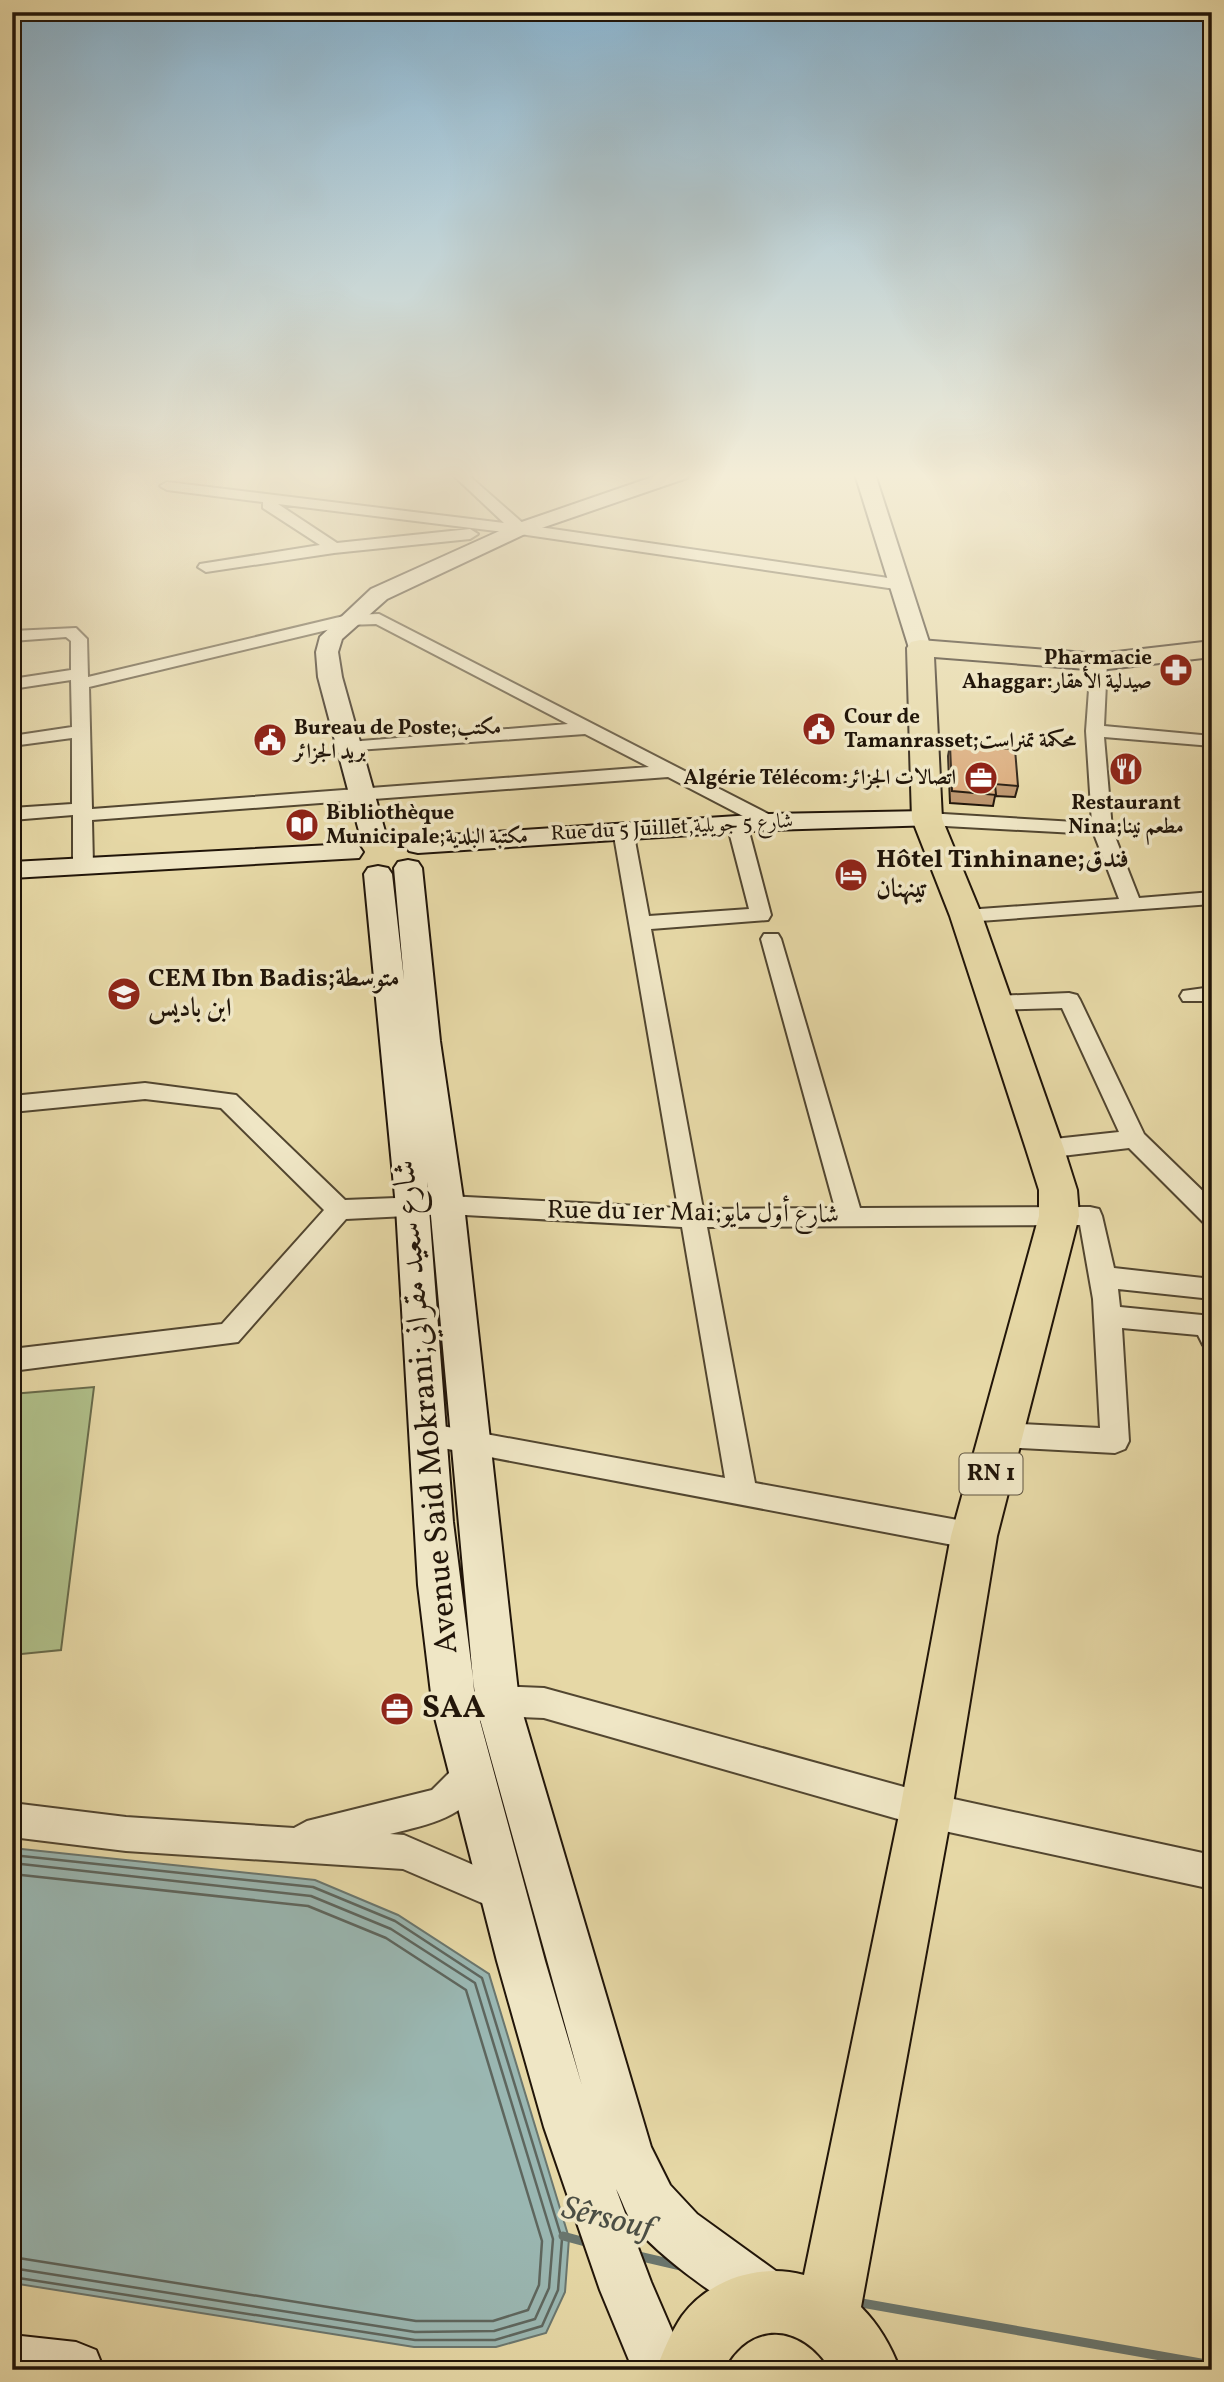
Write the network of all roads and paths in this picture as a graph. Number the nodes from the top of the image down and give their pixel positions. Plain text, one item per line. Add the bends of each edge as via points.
1 (398, 585) edge
2 (902, 585) edge
3 (348, 620) junction
4 (12, 636) edge
5 (1212, 649) edge
6 (920, 655) junction
7 (1212, 661) edge
8 (1099, 668) junction
9 (81, 679) junction
10 (12, 684) edge
11 (588, 728) junction
12 (81, 731) junction
13 (1096, 732) junction
14 (12, 741) edge
15 (1212, 741) edge
16 (349, 747) junction
17 (670, 771) junction
18 (362, 795) junction
19 (82, 812) junction
20 (12, 814) edge
21 (926, 819) junction
22 (769, 822) junction
23 (737, 824) junction
24 (1102, 829) junction
25 (623, 830) junction
26 (385, 855) junction
27 (83, 865) junction
28 (12, 870) edge
29 (1212, 898) edge
30 (1131, 905) junction
31 (966, 916) junction
32 (640, 923) junction
33 (771, 939) dead end
34 (995, 1003) junction
35 (12, 1104) edge
36 (1134, 1139) junction
37 (1045, 1149) junction
38 (430, 1206) junction
39 (339, 1210) junction
40 (1212, 1215) edge
41 (850, 1216) junction
42 (1059, 1216) junction
43 (695, 1218) junction
44 (1102, 1277) junction
45 (1212, 1289) edge
46 (1108, 1318) junction
47 (1212, 1337) edge
48 (12, 1360) edge
49 (426, 1435) junction
50 (1001, 1435) junction
51 (472, 1443) junction
52 (742, 1493) junction
53 (974, 1536) junction
54 (497, 1701) junction
55 (472, 1774) junction
56 (926, 1810) junction
57 (12, 1820) edge
58 (279, 1844) junction
59 (1212, 1872) edge
60 (503, 1895) junction
61 (768, 2298) junction
62 (827, 2318) junction
63 (12, 2363) edge
64 (868, 2369) edge
65 (76, 2370) edge
66 (661, 2370) edge
67 (688, 2370) edge

1 - 3 street, Avenue Said Mokrani;شارع سعيد مقراني via 379,594
2 - 6 street
3 - 9 street
3 - 11 street via 379,619
3 - 16 street, Avenue Said Mokrani;شارع سعيد مقراني via 331,637 327,652
4 - 9 street via 75,635
5 - 8 main road
6 - 8 main road
6 - 21 main road, RN 1
7 - 8 main road
8 - 13 street
9 - 10 street
9 - 12 street
11 - 16 street
11 - 17 street
12 - 14 street
12 - 19 street
13 - 15 street
13 - 24 street
16 - 18 street, Avenue Said Mokrani;شارع سعيد مقراني
17 - 18 street
17 - 22 street
18 - 19 street
18 - 26 street, Avenue Said Mokrani;شارع سعيد مقراني
19 - 20 street
19 - 27 street
21 - 22 street, Rue du 5 Juillet,شارع 5 جويلية
21 - 24 street
21 - 31 main road, RN 1
22 - 23 street, Rue du 5 Juillet,شارع 5 جويلية
23 - 25 street, Rue du 5 Juillet,شارع 5 جويلية
23 - 32 street via 761,915
24 - 30 street
25 - 26 street, Rue du 5 Juillet,شارع 5 جويلية
25 - 32 street
26 - 27 street, Rue du 5 Juillet,شارع 5 جويلية
26 - 38 street, Avenue Said Mokrani;شارع سعيد مقراني
27 - 28 street, Rue du 5 Juillet,شارع 5 جويلية
29 - 30 street
30 - 31 street
31 - 34 main road, RN 1
32 - 43 street
33 - 41 street
34 - 36 street via 1069,1000
34 - 37 main road, RN 1
35 - 39 street via 145,1091 228,1101
36 - 37 street
36 - 40 street
37 - 42 main road, RN 1 via 1058,1189
38 - 39 street, Rue du 1er Mai;شارع أول مايو
38 - 43 street, Rue du 1er Mai;شارع أول مايو
38 - 49 street, Avenue Said Mokrani;شارع سعيد مقراني
38 - 51 street, Avenue Said Mokrani;شارع سعيد مقراني
39 - 48 street via 229,1334
41 - 42 street, Rue du 1er Mai;شارع أول مايو
41 - 43 street, Rue du 1er Mai;شارع أول مايو
42 - 44 street, Rue du 1er Mai;شارع أول مايو via 1090,1216
42 - 50 main road, RN 1
43 - 52 street
44 - 45 street
44 - 46 street, Rue du 1er Mai;شارع أول مايو
46 - 47 street via 1207,1325
46 - 50 street, Rue du 1er Mai;شارع أول مايو via 1115,1441
49 - 51 street
49 - 55 street, Avenue Said Mokrani;شارع سعيد مقراني via 448,1668
50 - 53 main road, RN 1
51 - 52 street
51 - 54 street, Avenue Said Mokrani;شارع سعيد مقراني
52 - 53 street
53 - 56 main road, RN 1
54 - 56 street via 544,1703
54 - 61 street, Avenue Said Mokrani;شارع سعيد مقراني via 627,2155 650,2204 678,2233
55 - 58 street via 440,1805
55 - 60 street, Avenue Said Mokrani;شارع سعيد مقراني
56 - 59 street
56 - 62 main road, RN 1
57 - 58 street via 126,1835
58 - 60 street via 404,1852
60 - 66 street, Avenue Said Mokrani;شارع سعيد مقراني via 581,2170
61 - 62 main road via 798,2303
61 - 67 main road via 739,2306 713,2325
62 - 64 main road
63 - 65 street

